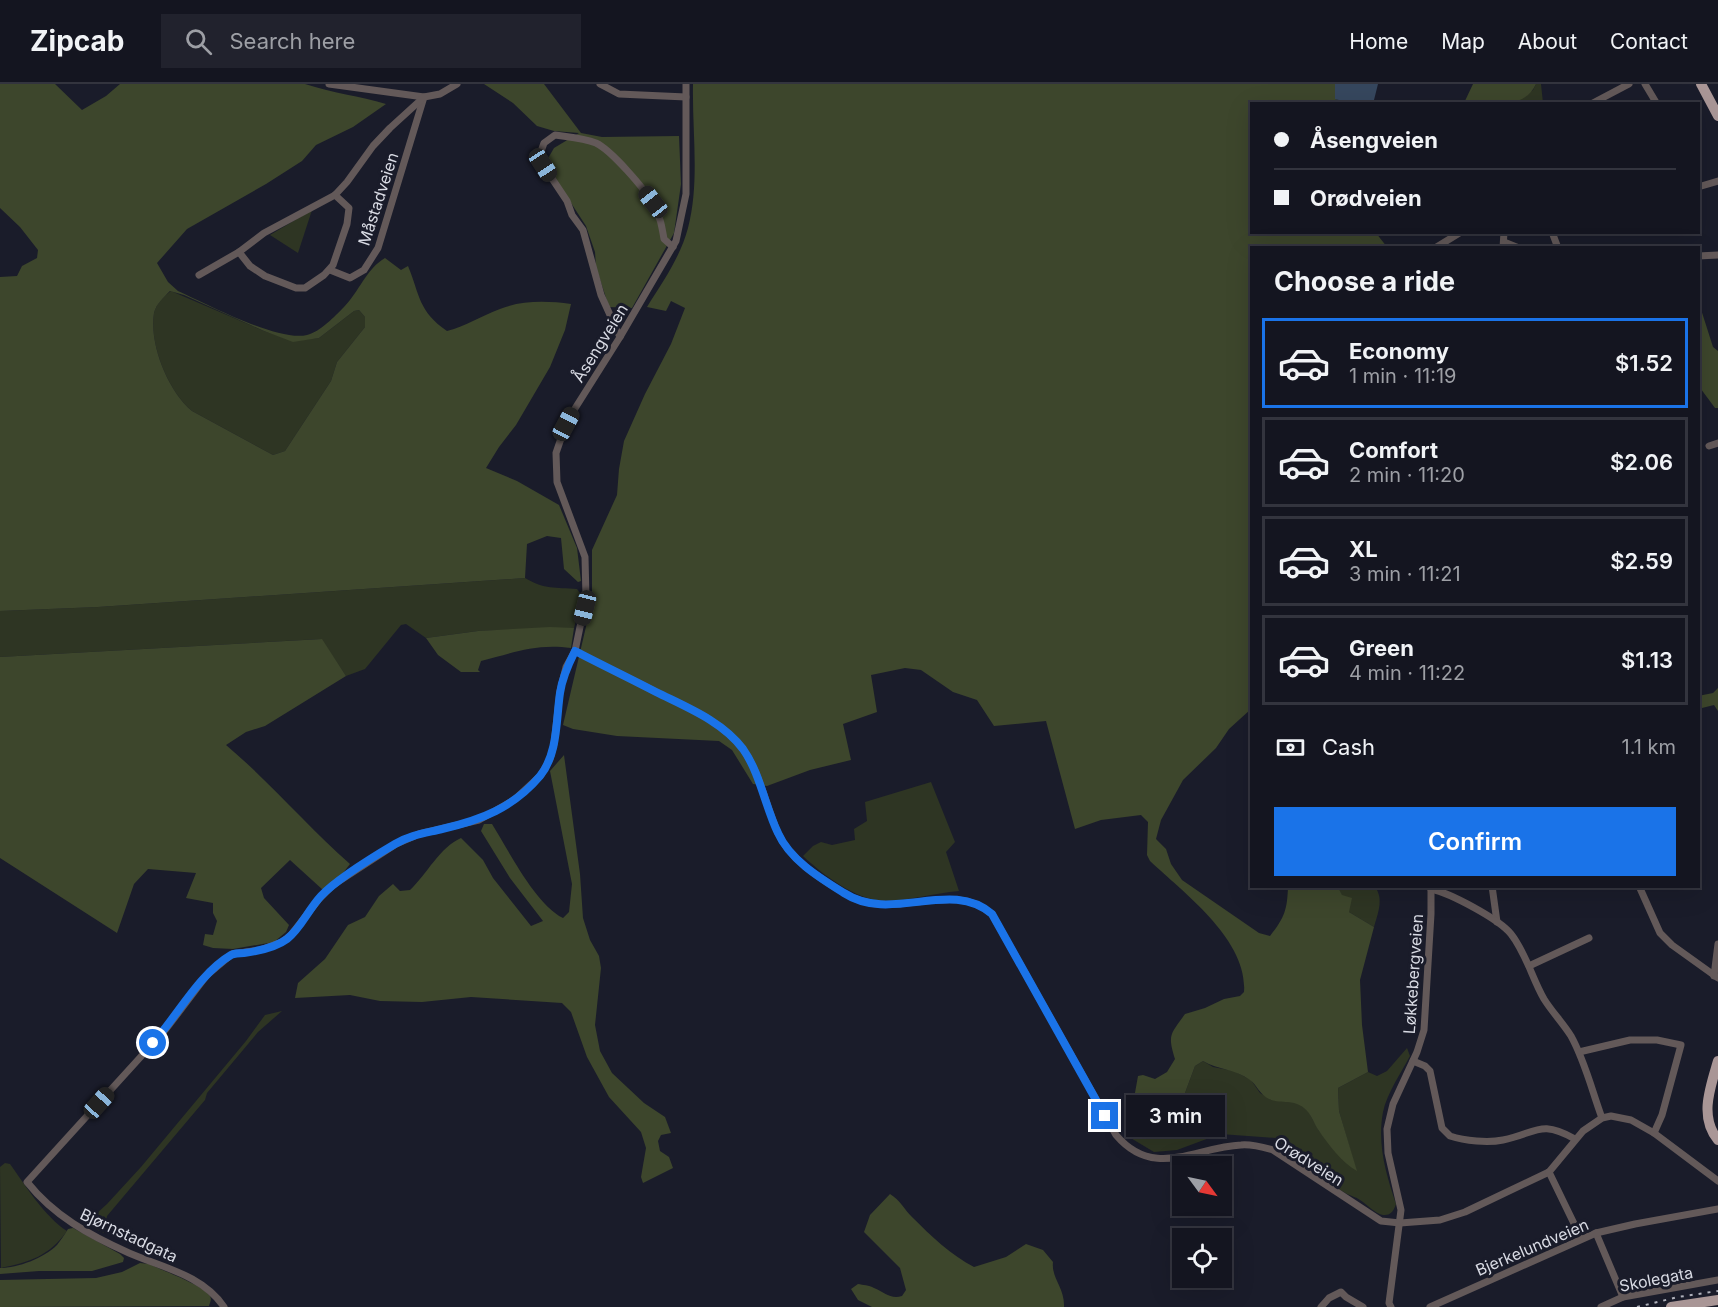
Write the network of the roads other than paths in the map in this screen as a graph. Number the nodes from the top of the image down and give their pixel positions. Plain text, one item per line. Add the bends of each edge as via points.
1 (328, 84) edge
2 (457, 84) edge
3 (600, 84) edge
4 (686, 84) edge
5 (1629, 84) edge
6 (1645, 84) edge
7 (1701, 84) edge
8 (686, 97) junction
9 (424, 98) junction
10 (1595, 102) edge
11 (1657, 102) edge
12 (1718, 116) edge
13 (1718, 181) edge
14 (1700, 186) edge
15 (335, 195) junction
16 (1458, 234) edge
17 (1438, 246) edge
18 (674, 248) junction
19 (239, 252) junction
20 (1718, 255) edge
21 (1700, 256) edge
22 (330, 270) junction
23 (199, 275) dead end
24 (620, 336) junction
25 (1718, 443) edge
26 (1709, 446) dead end
27 (575, 651) junction
28 (1431, 888) edge
29 (1492, 888) edge
30 (1640, 888) edge
31 (1497, 922) junction
32 (1589, 938) dead end
33 (1718, 944) edge
34 (1529, 966) junction
35 (1716, 977) edge
36 (1579, 1052) junction
37 (1413, 1061) junction
38 (1718, 1061) edge
39 (1602, 1118) junction
40 (1654, 1133) junction
41 (1575, 1139) junction
42 (1718, 1140) edge
43 (1549, 1172) junction
44 (1718, 1181) edge
45 (27, 1182) joint
46 (1718, 1209) edge
47 (1400, 1223) junction
48 (1596, 1233) junction
49 (1581, 1238) junction
50 (1718, 1280) edge
51 (1623, 1297) junction
52 (1718, 1300) edge
53 (224, 1307) edge
54 (1321, 1307) edge
55 (1363, 1307) edge
56 (1391, 1307) edge
57 (1430, 1307) edge
58 (1601, 1307) edge
59 (1671, 1307) edge

1 - 9 street
2 - 9 street, Måstadveien
3 - 8 street via 619,94
4 - 8 street, Åsengveien
5 - 10 street
6 - 11 street
7 - 12 main road
8 - 18 street, Åsengveien via 686,194
9 - 15 street, Måstadveien via 381,136
9 - 22 street, Måstadveien via 382,237 371,261 350,278
13 - 14 street
15 - 19 street, Måstadveien via 264,233
15 - 22 street, Måstadveien via 348,205 350,213
16 - 17 street
18 - 24 street, Åsengveien
18 - 24 street via 664,239 653,202 605,148 555,135 544,143 539,157 583,230 601,295
19 - 22 street via 260,273 296,288 305,288
19 - 23 street, Måstadveien
20 - 21 street
24 - 27 street, Åsengveien via 566,424 556,453 556,482 585,557 586,598
25 - 26 street
27 - 45 street, Åsengveien via 566,667 554,744 541,775 514,800 479,820 396,843 333,885 282,942 232,954 207,975 166,1029
27 - 47 street, Orødveien via 705,717 729,734 743,750 779,835 794,856 848,895 870,904 891,906 958,899 992,914 1116,1135 1131,1150 1162,1160 1238,1145 1273,1150 1381,1221
28 - 31 street
28 - 37 street, Løkkebergveien via 1426,1018
29 - 31 street
30 - 35 street via 1660,933
31 - 34 street via 1512,936
32 - 34 street
33 - 35 street
34 - 36 street via 1546,1002
36 - 39 street
36 - 40 street via 1630,1040 1681,1045
37 - 41 street via 1430,1071 1440,1123 1443,1131 1454,1138 1499,1141 1546,1128
37 - 47 street, Løkkebergveien via 1393,1104 1387,1128
38 - 42 main road via 1707,1108 1710,1128
39 - 40 street via 1631,1120
39 - 41 street, Orødveien
40 - 44 street
41 - 43 street, Orødveien
43 - 47 street, Orødveien via 1449,1219
43 - 49 street
45 - 53 street, Bjørnstadgata via 66,1220 191,1279 209,1290
46 - 48 street, Bjerkelundveien
47 - 56 street, Løkkebergveien
48 - 49 street, Bjerkelundveien
48 - 51 street
49 - 57 street, Bjerkelundveien
50 - 51 street, Skolegata
51 - 58 street, Skolegata
52 - 59 main road
54 - 55 street via 1341,1292

